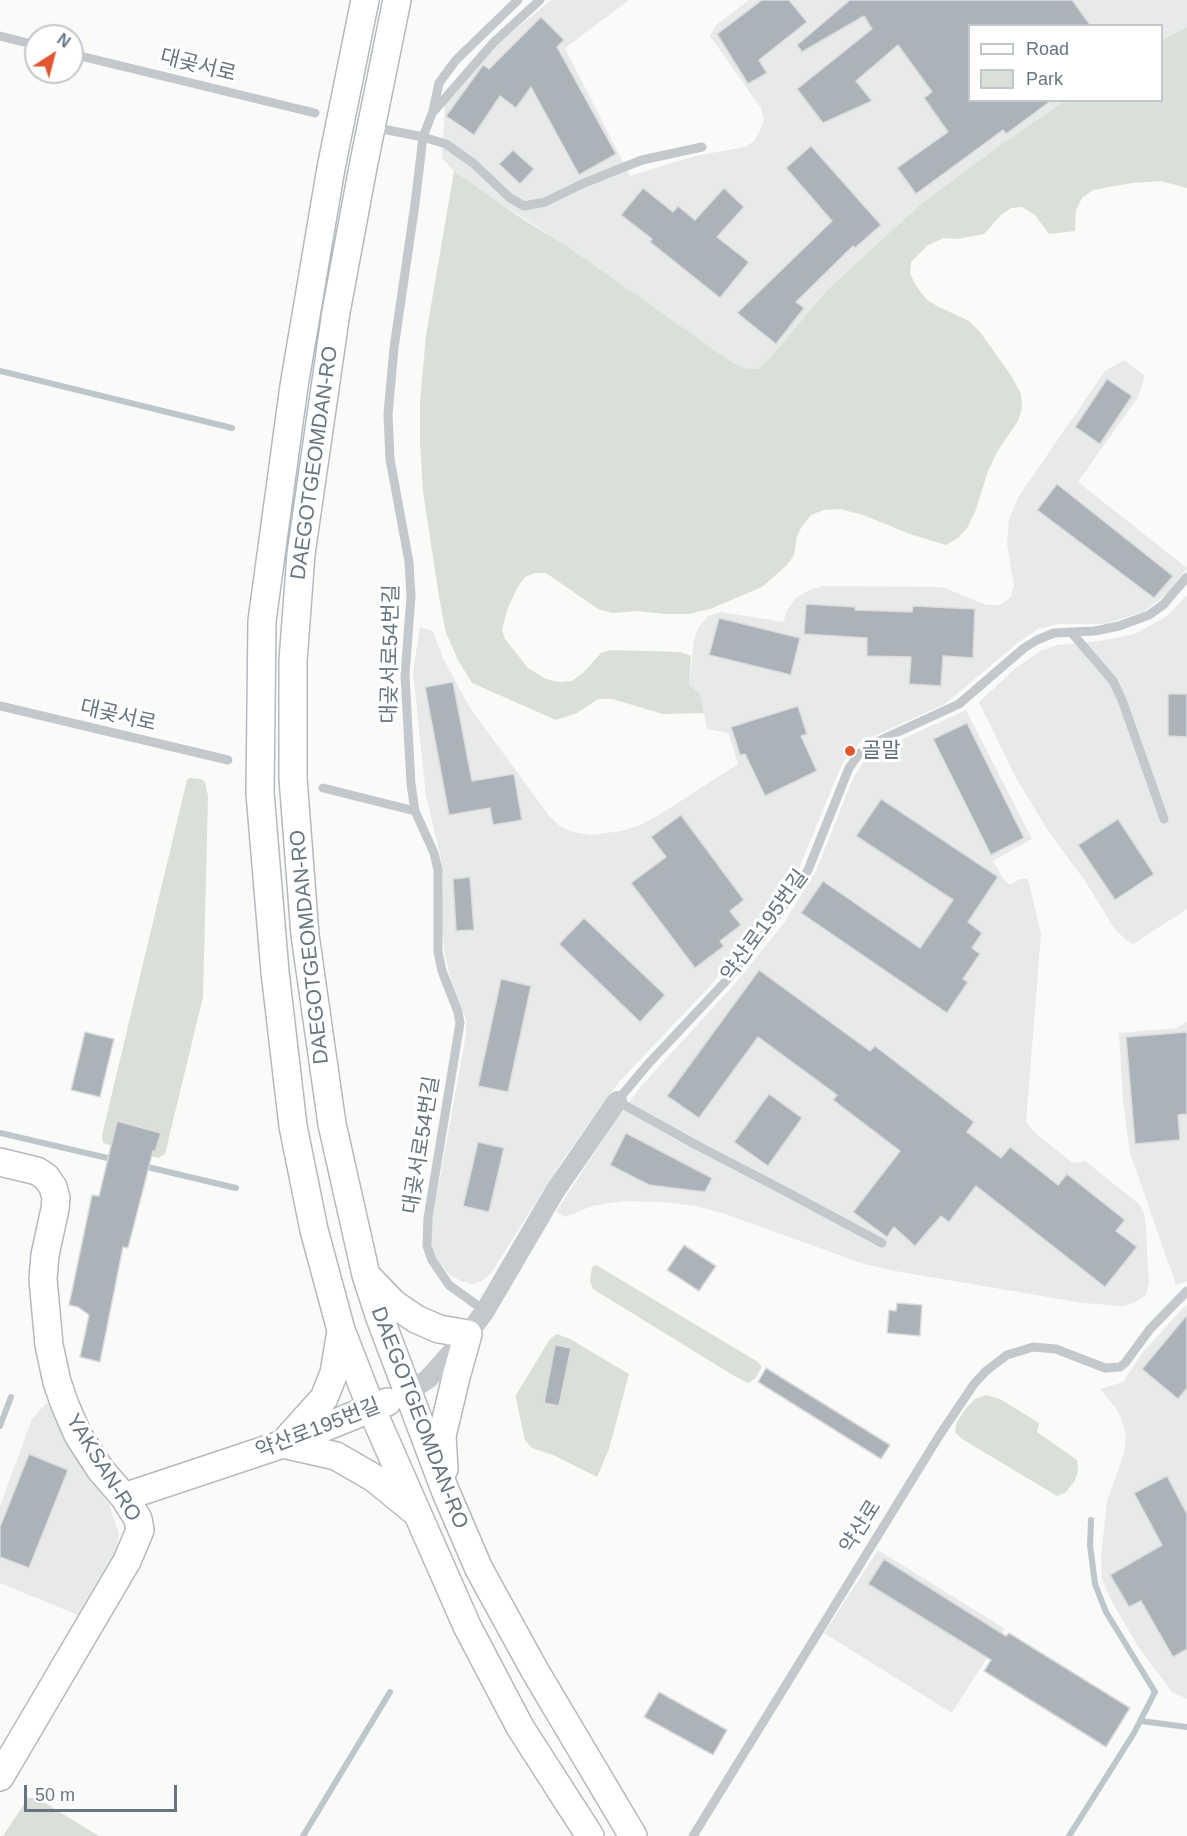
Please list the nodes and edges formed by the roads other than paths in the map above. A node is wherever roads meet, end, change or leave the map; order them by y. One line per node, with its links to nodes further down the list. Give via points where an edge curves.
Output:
1 (366, 0): 26 (main road, DAEGOTGEOMDAN-RO, via 331,168 294,386 262,621 260,682 260,793 292,1114 314,1230)
2 (397, 0): 23 (main road, DAEGOTGEOMDAN-RO, via 336,312 302,543 293,662 293,778 305,935 332,1124)
3 (518, 0): 8 (lane, 대곶서로54번길, via 445,73)
4 (540, 0): 8 (lane, via 494,42)
5 (0, 36): 6 (lane)
6 (24, 42)
7 (84, 57): 9 (lane, 대곶서로)
8 (433, 111): 11 (lane, 대곶서로54번길)
9 (315, 113)
10 (383, 129): 11 (lane)
11 (423, 137): 12 (lane, via 446,144 524,206 545,202 642,160); 18 (lane, 대곶서로54번길, via 388,414 390,459 410,585 405,700)
12 (702, 147)
13 (1187, 577): 14 (lane, 약산로195번길, via 1163,605 1141,619 1095,632)
14 (1071, 632): 19 (lane, via 1113,681); 20 (lane, 약산로195번길, via 1037,640 959,704 870,745 859,754 849,768 808,870 772,923 725,982)
15 (0, 706): 16 (lane, 대곶서로)
16 (228, 760)
17 (323, 788): 18 (lane)
18 (415, 811): 25 (lane, 대곶서로54번길, via 438,870 438,952 460,1023 428,1218 427,1246 449,1285)
19 (1164, 819)
20 (617, 1101): 22 (lane); 25 (street, 약산로195번길, via 555,1191)
21 (0, 1162): 32 (main road, YAKSAN-RO, via 37,1171 53,1187 55,1209 43,1279 57,1382 89,1454)
22 (882, 1243)
23 (366, 1275): 27 (main road, via 394,1304 416,1319); 28 (main road, DAEGOTGEOMDAN-RO)
24 (1187, 1291): 35 (lane, 약산로, via 1150,1329 1125,1363 1113,1369 1056,1349 1032,1347 1007,1355 974,1384 752,1737)
25 (485, 1311): 27 (street, 약산로195번길)
26 (341, 1330): 29 (main road, DAEGOTGEOMDAN-RO); 30 (main road, via 334,1373 324,1398)
27 (468, 1334): 28 (street, 약산로195번길, via 428,1379); 31 (main road, via 442,1436)
28 (407, 1393): 29 (main road, 약산로195번길); 31 (main road, DAEGOTGEOMDAN-RO)
29 (372, 1410): 30 (main road, 약산로195번길); 33 (main road, DAEGOTGEOMDAN-RO)
30 (283, 1444): 32 (main road, 약산로195번길); 33 (main road, via 336,1456 374,1478)
31 (445, 1490): 37 (main road, DAEGOTGEOMDAN-RO, via 479,1569)
32 (124, 1497): 34 (main road, YAKSAN-RO, via 138,1519 140,1530 135,1544)
33 (418, 1514): 36 (main road, DAEGOTGEOMDAN-RO, via 468,1626 520,1727)
34 (0, 1777)
35 (695, 1835)
36 (590, 1836)
37 (633, 1836)

